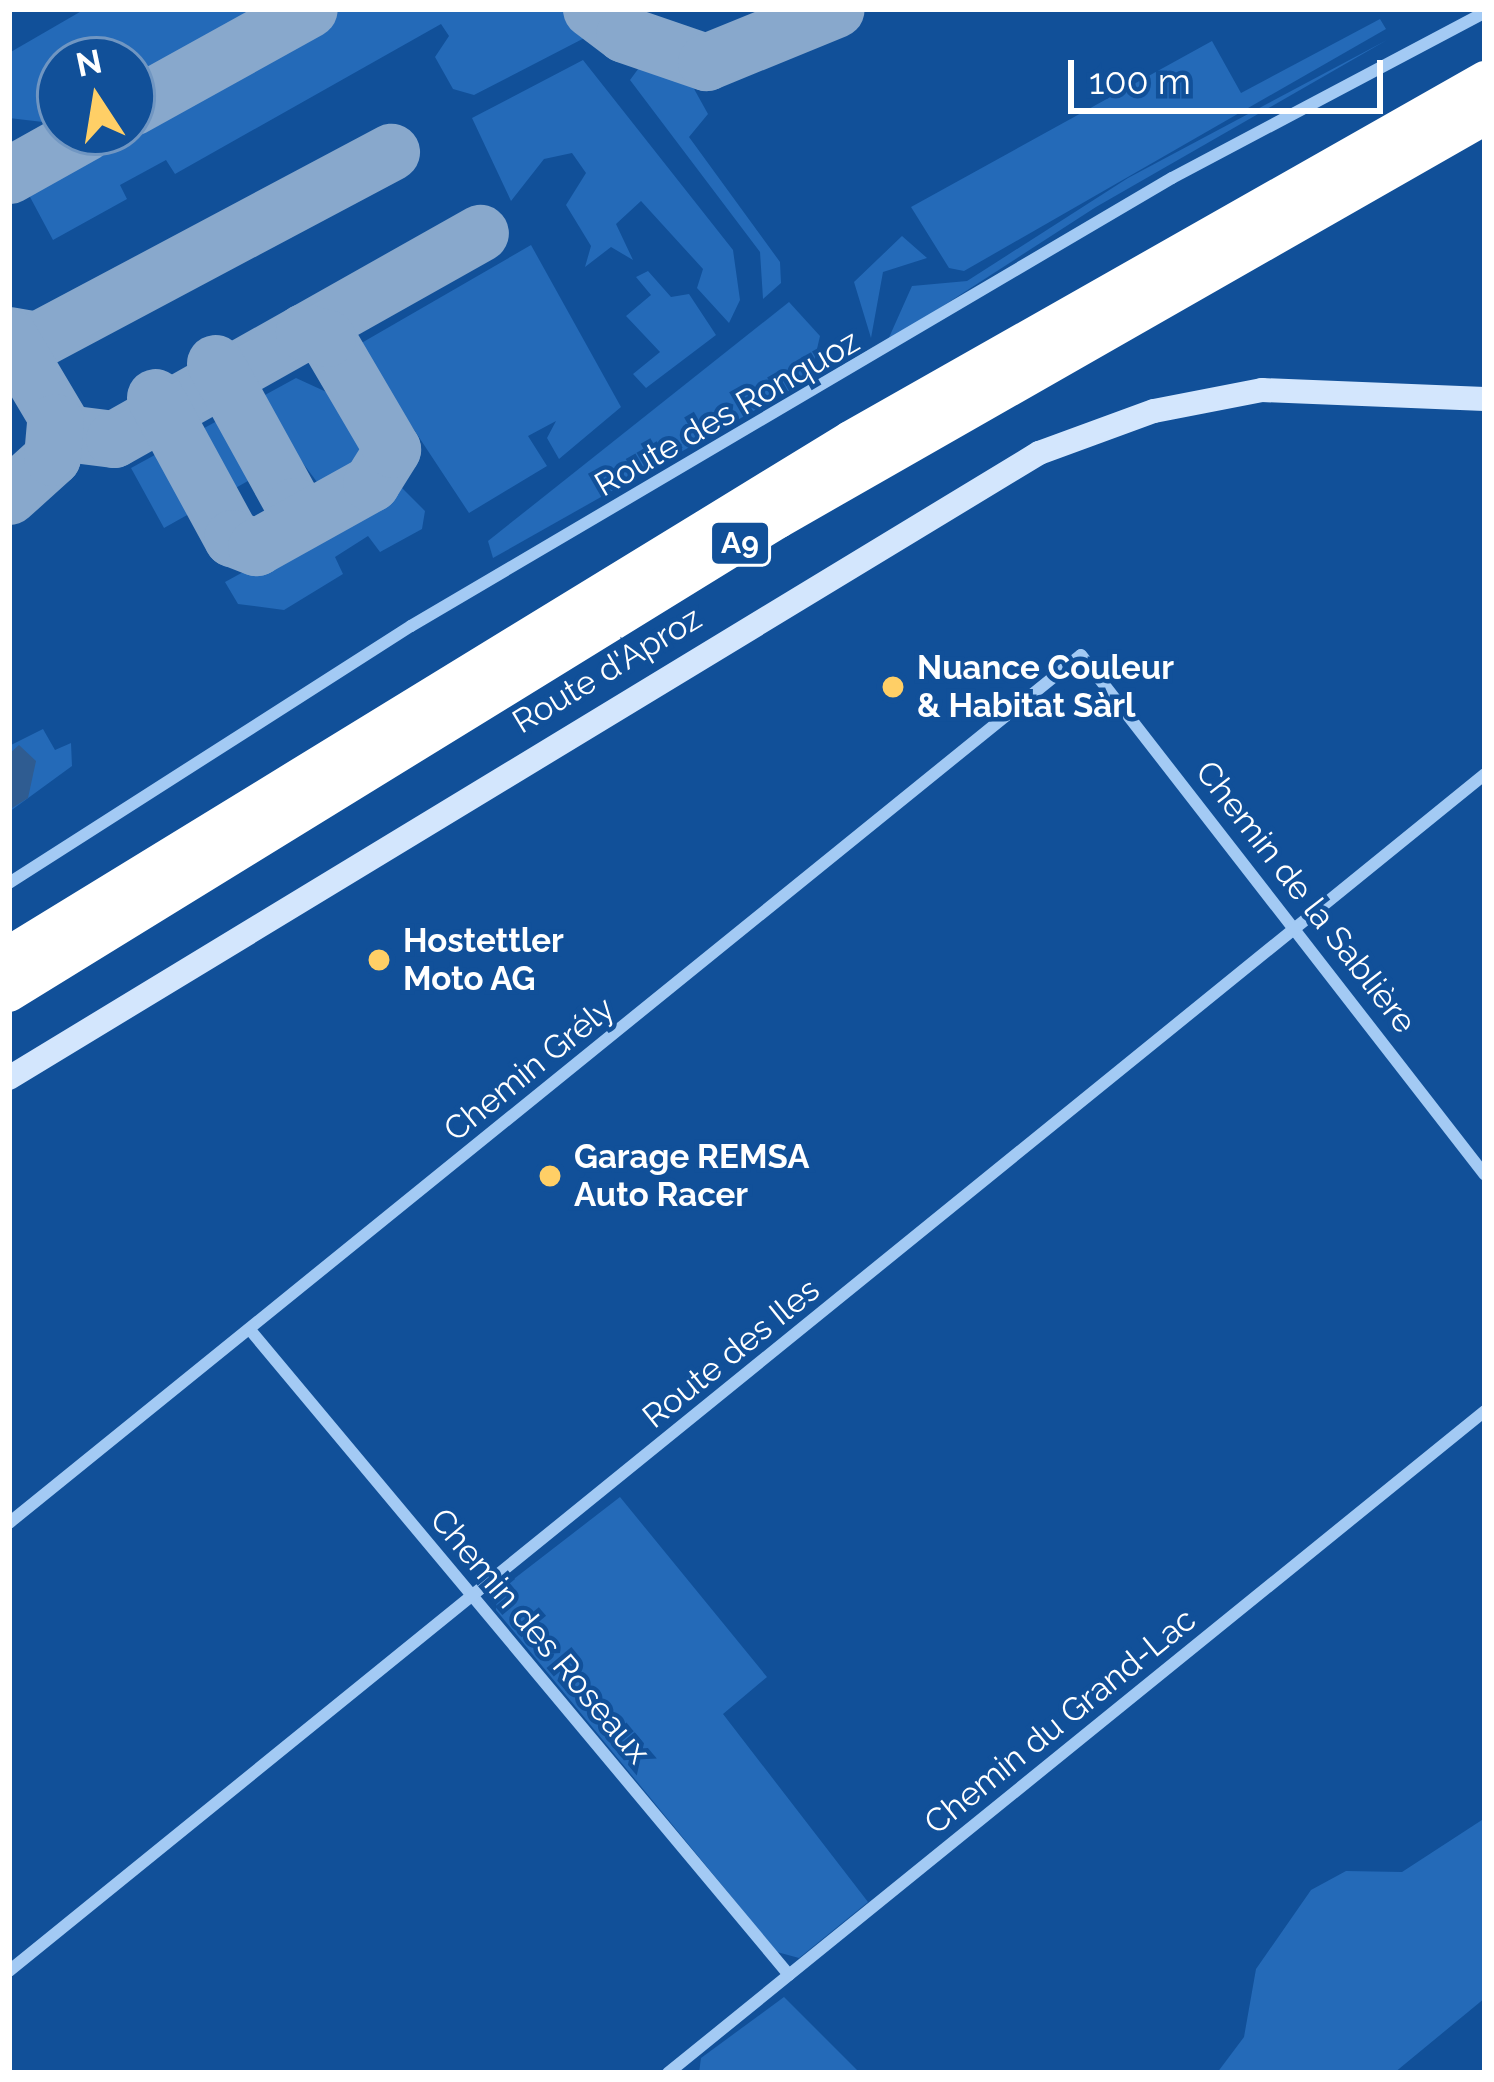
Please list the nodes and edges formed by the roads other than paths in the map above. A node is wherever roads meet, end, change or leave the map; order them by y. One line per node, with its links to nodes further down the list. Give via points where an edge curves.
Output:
1 (1485, 12): 7 (street, Route des Ronquoz, via 1172,178 411,626)
2 (1485, 80): 9 (highway, A9, via 850,439)
3 (1485, 117): 10 (highway, A9, via 761,530)
4 (1485, 399): 11 (street, Route d'Aproz, via 1262,390 1154,411 1039,453)
5 (1082, 655): 8 (street, Chemin de la Sablière); 13 (street, Chemin Grély)
6 (1485, 774): 8 (street, Route des Iles)
7 (9, 883)
8 (1296, 927): 12 (street, Chemin de la Sablière); 16 (street, Route des Iles)
9 (9, 954)
10 (9, 994)
11 (25, 1074)
12 (1485, 1174)
13 (251, 1331): 15 (street, Chemin Grély); 16 (street, Chemin des Roseaux)
14 (1485, 1411): 18 (street, Chemin du Grand-Lac)
15 (9, 1523)
16 (472, 1596): 17 (street, Route des Iles); 18 (street, Chemin des Roseaux)
17 (9, 1971)
18 (789, 1976): 19 (street, Chemin du Grand-Lac)
19 (668, 2073)

